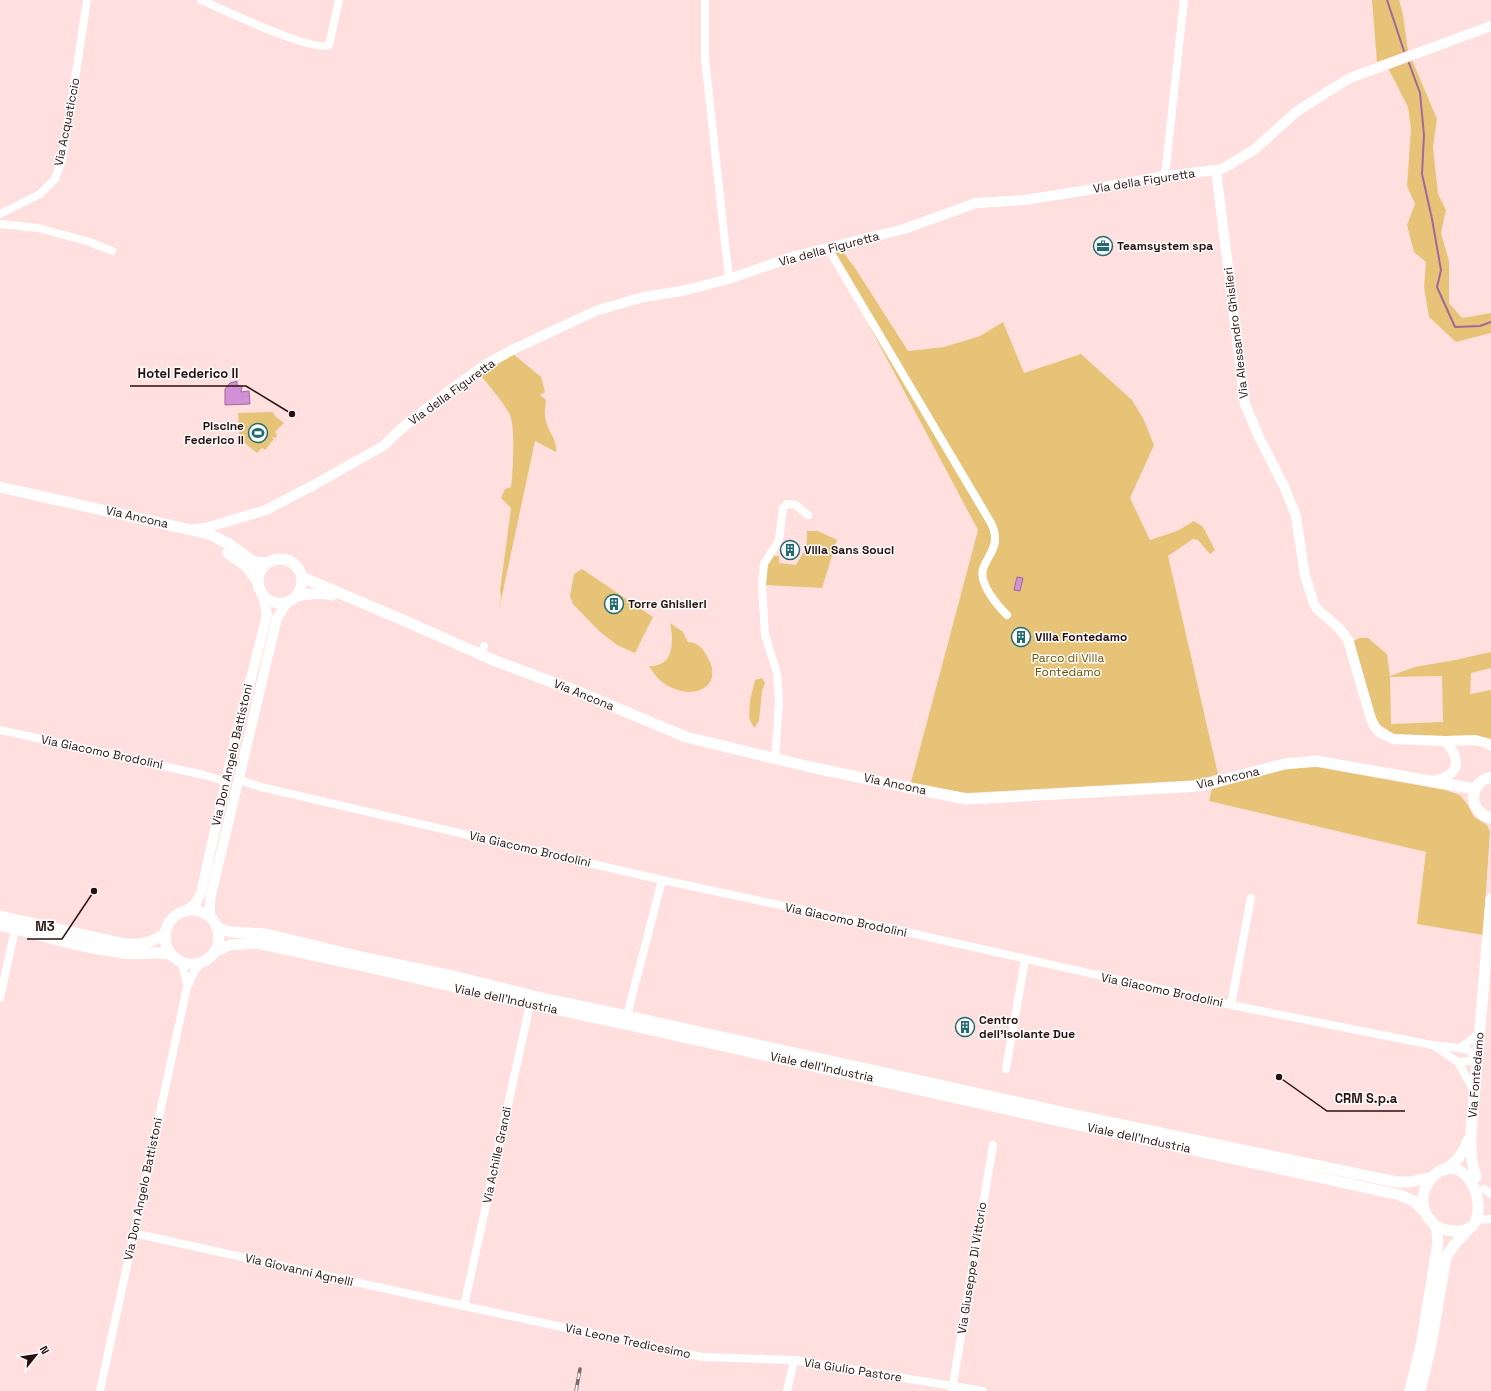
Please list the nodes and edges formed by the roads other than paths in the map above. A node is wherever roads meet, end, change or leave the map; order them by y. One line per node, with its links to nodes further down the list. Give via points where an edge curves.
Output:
1 (87, 0): 9 (street, Via Acquaticcio, via 62,160 55,179 40,194)
2 (201, 0): 3 (street, via 290,38 325,47 329,45)
3 (338, 0)
4 (705, 0): 13 (street, via 705,59)
5 (1184, 0): 8 (street)
6 (1491, 26): 7 (street, Via della Figuretta, via 1350,78 1296,112 1255,149 1224,168)
7 (1216, 170): 8 (street, Via della Figuretta); 27 (street, Via Alessandro Ghislieri, via 1244,404 1296,516 1305,576 1314,604 1348,640 1371,720 1379,732 1393,738)
8 (1165, 176): 11 (street, Via della Figuretta, via 1032,199 976,203 904,229)
9 (0, 214)
10 (0, 224): 12 (street, via 38,228 90,242)
11 (828, 248): 13 (street, Via della Figuretta, via 794,256); 25 (street, via 991,522 995,538 992,552 982,571 985,587)
12 (112, 251)
13 (729, 278): 17 (street, Via della Figuretta, via 682,291 644,297 598,310 568,323 485,365 383,446 312,486 266,510 205,528)
14 (0, 487): 17 (main road, Via Ancona)
15 (0, 494): 20 (main road, Via Ancona, via 205,540 225,550 247,567)
16 (808, 515): 29 (street, via 796,505 787,504 783,508 779,540 764,564 762,585 765,634 777,673 779,703)
17 (188, 529): 18 (main road, Via Ancona, via 209,534 229,544 254,562)
18 (266, 563): 19 (main road, Via Ancona, via 276,559 286,560 295,565); 20 (main road, via 260,572)
19 (302, 577): 22 (main road, via 302,587); 24 (main road, Via Ancona)
20 (258, 582): 21 (main road, Via Ancona)
21 (263, 596): 23 (main road, via 274,603); 31 (street, Via Don Angelo Battistoni, via 267,615)
22 (297, 596): 23 (main road, Via Ancona); 24 (main road, Via Ancona, via 324,593)
23 (287, 602): 33 (street, Via Don Angelo Battistoni, via 277,618)
24 (364, 604): 29 (main road, Via Ancona, via 686,737)
25 (1006, 615)
26 (0, 730): 31 (street, Via Giacomo Brodolini)
27 (1445, 741): 28 (street, Via Alessandro Ghislieri, via 1475,740); 32 (street, via 1456,757 1455,770)
28 (1491, 746)
29 (775, 759): 32 (main road, Via Ancona, via 967,799 1200,786 1284,764 1317,761)
30 (1490, 776): 34 (main road, via 1480,783)
31 (226, 779): 39 (street, Via Don Angelo Battistoni, via 201,893 196,903)
32 (1432, 781): 34 (main road, Via Ancona)
33 (238, 782): 36 (street, Via Giacomo Brodolini); 41 (street, Via Don Angelo Battistoni, via 211,895)
34 (1474, 794): 35 (main road, via 1476,809)
35 (1490, 820)
36 (662, 880): 48 (street, Via Giacomo Brodolini); 55 (street)
37 (1251, 898): 54 (street)
38 (1491, 899): 56 (main road, Via Fontedamo)
39 (187, 910): 41 (main road, via 203,912); 45 (main road, Via Don Angelo Battistoni, via 178,913 172,919)
40 (0, 916): 45 (main road, via 125,944 140,945)
41 (210, 917): 43 (main road)
42 (0, 925): 44 (main road)
43 (217, 928): 46 (main road, via 219,936); 55 (main road, Viale dell'Industria, via 231,932 266,934)
44 (15, 929): 47 (main road, via 106,951 126,954); 52 (street)
45 (165, 934): 47 (main road)
46 (215, 951): 50 (main road, Via Don Angelo Battistoni, via 206,961); 53 (main road, Viale dell'Industria, via 230,945 258,943)
47 (170, 954): 49 (main road)
48 (1025, 960): 54 (street, Via Giacomo Brodolini); 61 (street)
49 (182, 963): 50 (main road); 51 (street, Via Don Angelo Battistoni)
50 (200, 963): 51 (street, Via Don Angelo Battistoni)
51 (187, 987): 73 (street, Via Don Angelo Battistoni)
52 (0, 998)
53 (530, 1004): 69 (main road, Viale dell'Industria, via 1400,1195 1414,1202); 74 (street, Via Achille Grandi)
54 (1231, 1005): 57 (street, Via Giacomo Brodolini)
55 (627, 1016): 66 (main road, Viale dell'Industria, via 1066,1113 1396,1182)
56 (1480, 1032): 58 (street); 59 (main road, Via Fontedamo)
57 (1432, 1045): 58 (street, Via Giacomo Brodolini); 60 (street, Via Giacomo Brodolini)
58 (1459, 1048): 59 (street, Via Giacomo Brodolini, via 1468,1050)
59 (1478, 1058): 60 (street); 62 (main road, Via Fontedamo)
60 (1458, 1062): 62 (street, Via Giacomo Brodolini)
61 (1006, 1069)
62 (1475, 1092): 63 (main road, Via Fontedamo)
63 (1471, 1132): 65 (main road, Via Fontedamo, via 1458,1160); 67 (main road, Via Fontedamo, via 1471,1164)
64 (993, 1145): 76 (street, Via Giuseppe Di Vittorio)
65 (1445, 1170): 66 (main road, Via Fontedamo); 67 (main road, Via Fontedamo, via 1462,1169)
66 (1432, 1177): 69 (main road, via 1423,1193)
67 (1476, 1177): 68 (main road, Via Fontedamo)
68 (1487, 1192): 71 (main road, Via Fontedamo, via 1483,1213)
69 (1425, 1212): 72 (main road)
70 (1491, 1219): 71 (street)
71 (1474, 1224): 72 (main road, via 1462,1231 1452,1232); 81 (main road, Via Fontedamo, via 1454,1244 1446,1257 1432,1345)
72 (1435, 1226): 80 (main road, via 1438,1242 1422,1342)
73 (133, 1233): 74 (street, Via Giovanni Agnelli); 77 (street, Via Don Angelo Battistoni)
74 (464, 1306): 75 (street, Via Leone Tredicesimo, via 702,1357)
75 (794, 1360): 76 (street, Via Giulio Pastore); 78 (street)
76 (952, 1389): 79 (street, Via Giulio Pastore)
77 (100, 1391)
78 (787, 1391)
79 (983, 1391)
80 (1410, 1391)
81 (1420, 1391)

